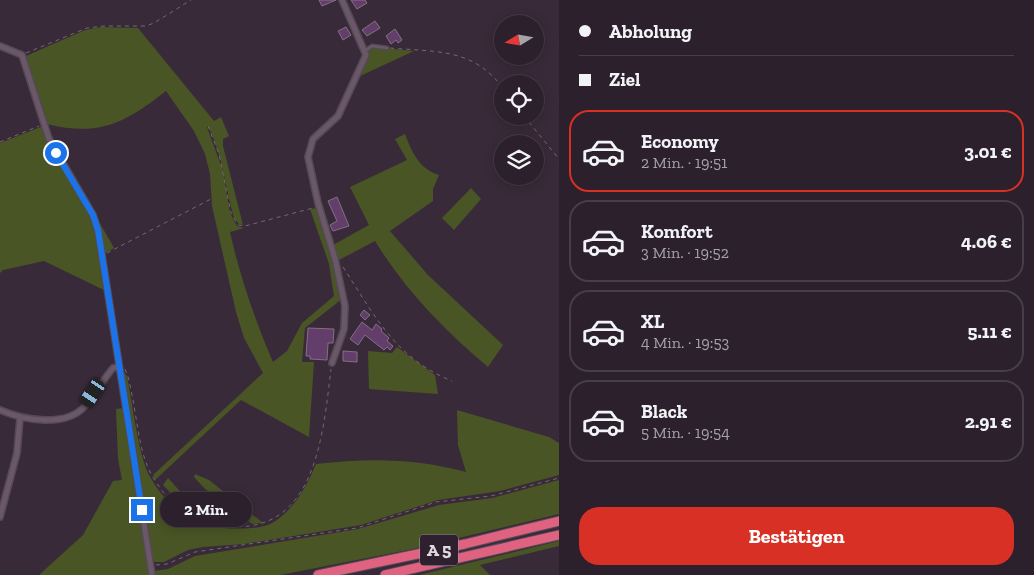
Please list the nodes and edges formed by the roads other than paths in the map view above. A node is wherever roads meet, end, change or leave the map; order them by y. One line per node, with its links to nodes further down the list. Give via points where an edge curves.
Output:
1 (342, 0): 4 (street)
2 (0, 46): 6 (street, via 22,54 56,153 93,215)
3 (387, 48): 4 (lane, via 372,46)
4 (366, 50): 5 (street, via 365,61 338,116 313,140 308,150 308,164 345,306 344,329)
5 (332, 363)
6 (119, 366): 8 (street, via 113,368 76,413 53,420); 12 (street)
7 (0, 410): 8 (street)
8 (20, 418): 9 (street, via 17,453)
9 (0, 517)
10 (559, 521): 13 (highway, A 5)
11 (559, 535): 14 (highway, A 5)
12 (152, 575)
13 (318, 575)
14 (385, 575)

